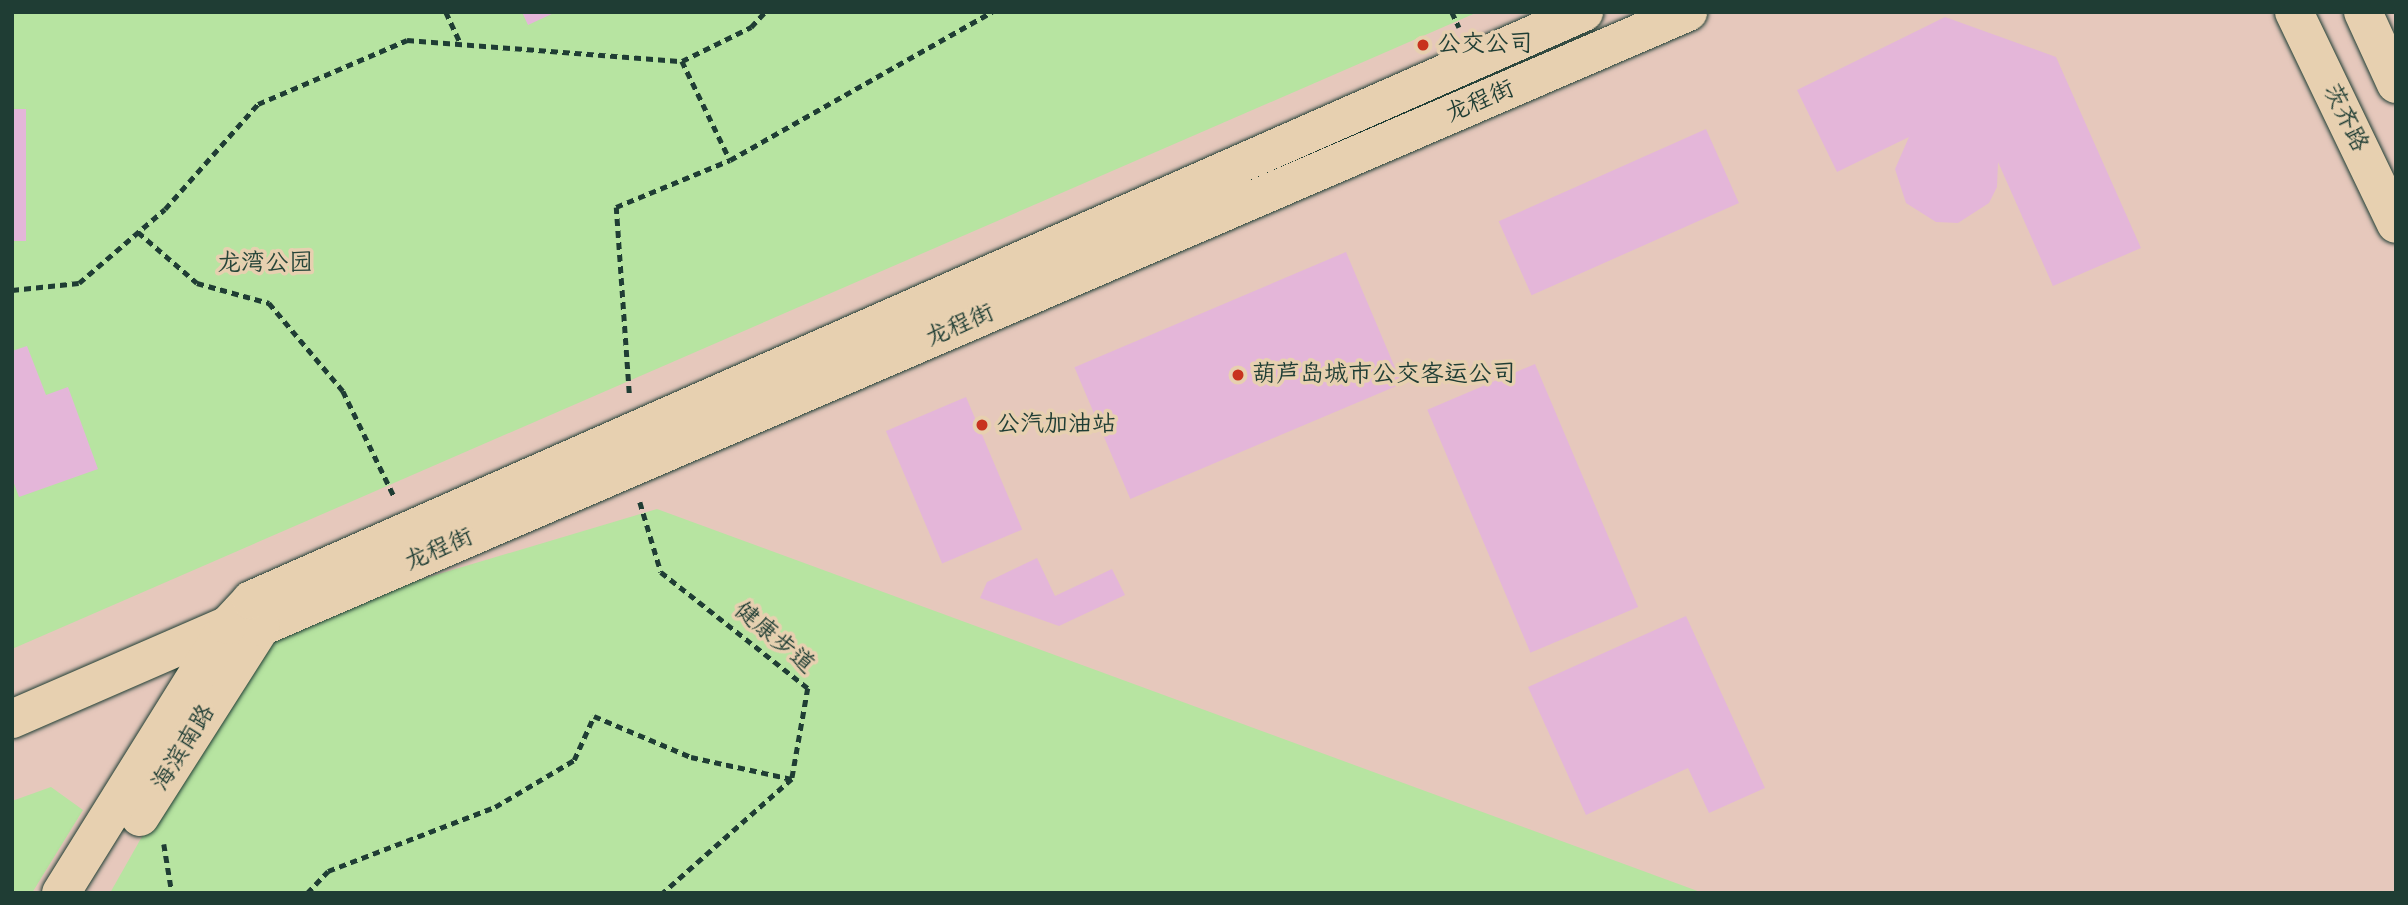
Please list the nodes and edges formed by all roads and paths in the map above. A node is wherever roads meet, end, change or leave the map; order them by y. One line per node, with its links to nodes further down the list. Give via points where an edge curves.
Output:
1 (446, 12): 8 (path)
2 (765, 12): 9 (path, via 751,27)
3 (992, 12): 11 (path)
4 (1584, 12): 15 (main road, 龙程街)
5 (1688, 12): 15 (main road, 龙程街)
6 (2294, 12): 12 (main road, 茨齐路)
7 (2363, 12): 10 (main road)
8 (461, 44): 9 (path); 13 (path, via 407,40 258,104)
9 (682, 61): 11 (path)
10 (2396, 84)
11 (730, 160): 15 (path, via 616,207)
12 (2396, 224)
13 (138, 232): 14 (path, via 79,283); 16 (path, via 197,283 269,303 343,391)
14 (12, 290)
15 (631, 450): 16 (main road, 龙程街); 17 (main road, 龙程街); 19 (path, 健康步道, via 661,572 808,688)
16 (410, 530): 17 (main road, 龙程街)
17 (247, 617): 18 (main road, 龙程街); 20 (main road, 海滨南路); 21 (main road, 海滨南路)
18 (12, 719)
19 (792, 779): 22 (path, via 691,757 594,716 574,760 495,807 328,871); 23 (path)
20 (61, 893)
21 (92, 893)
22 (307, 893)
23 (663, 893)

